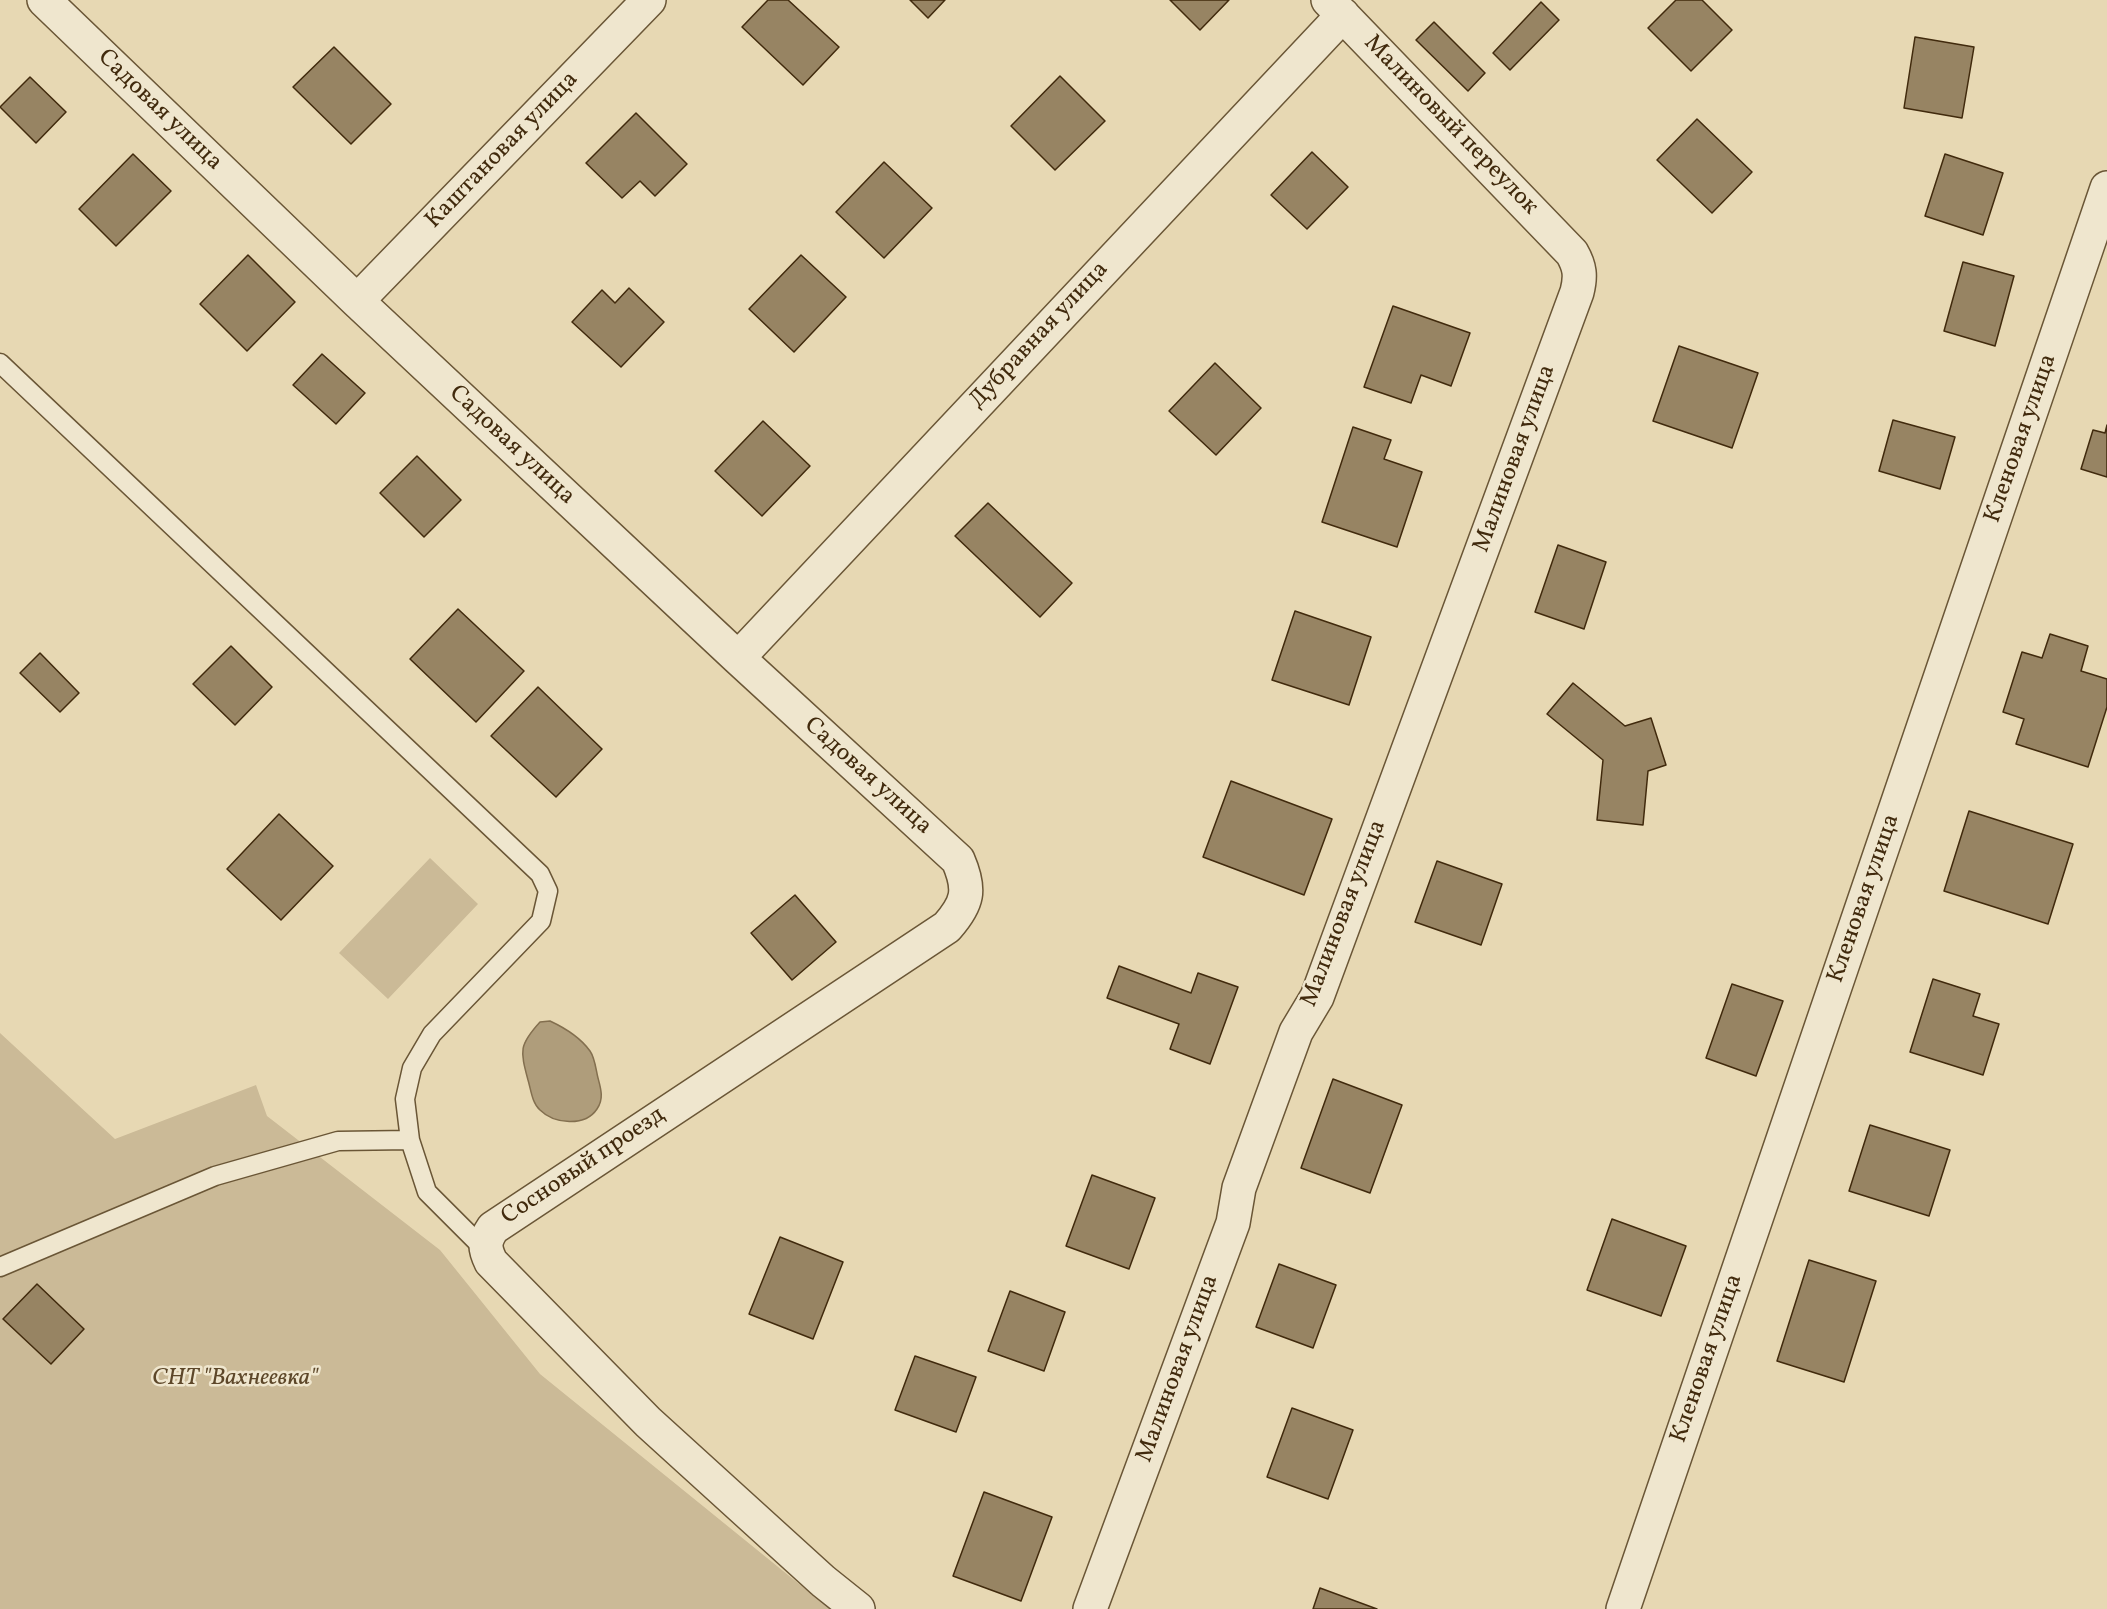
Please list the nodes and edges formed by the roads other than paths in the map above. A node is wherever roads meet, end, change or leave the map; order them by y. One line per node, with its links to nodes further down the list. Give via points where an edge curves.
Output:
1 (44, 0): 6 (street, Садовая улица)
2 (649, 0): 6 (street, Каштановая улица)
3 (1336, 7): 5 (street, Малиновый переулок); 8 (street, Дубравная улица)
4 (2107, 188): 15 (street, Кленовая улица)
5 (1572, 253): 14 (street, Малиновая улица, via 1580,272 1577,292 1317,997 1292,1043 1239,1188 1233,1223)
6 (357, 301): 8 (street, Садовая улица)
7 (2, 368): 10 (lane, via 540,874 548,891 541,921 432,1034 412,1068 405,1099)
8 (738, 658): 9 (street, Садовая улица, via 958,860 965,877)
9 (966, 895): 11 (street, Сосновый проезд, via 959,912 946,927 493,1228 486,1238)
10 (410, 1140): 11 (lane, via 428,1192); 12 (lane, via 338,1141 215,1176)
11 (485, 1250): 13 (street, Сосновый проезд, via 491,1262 648,1422)
12 (0, 1267)
13 (858, 1609)
14 (1090, 1609)
15 (1623, 1609)

